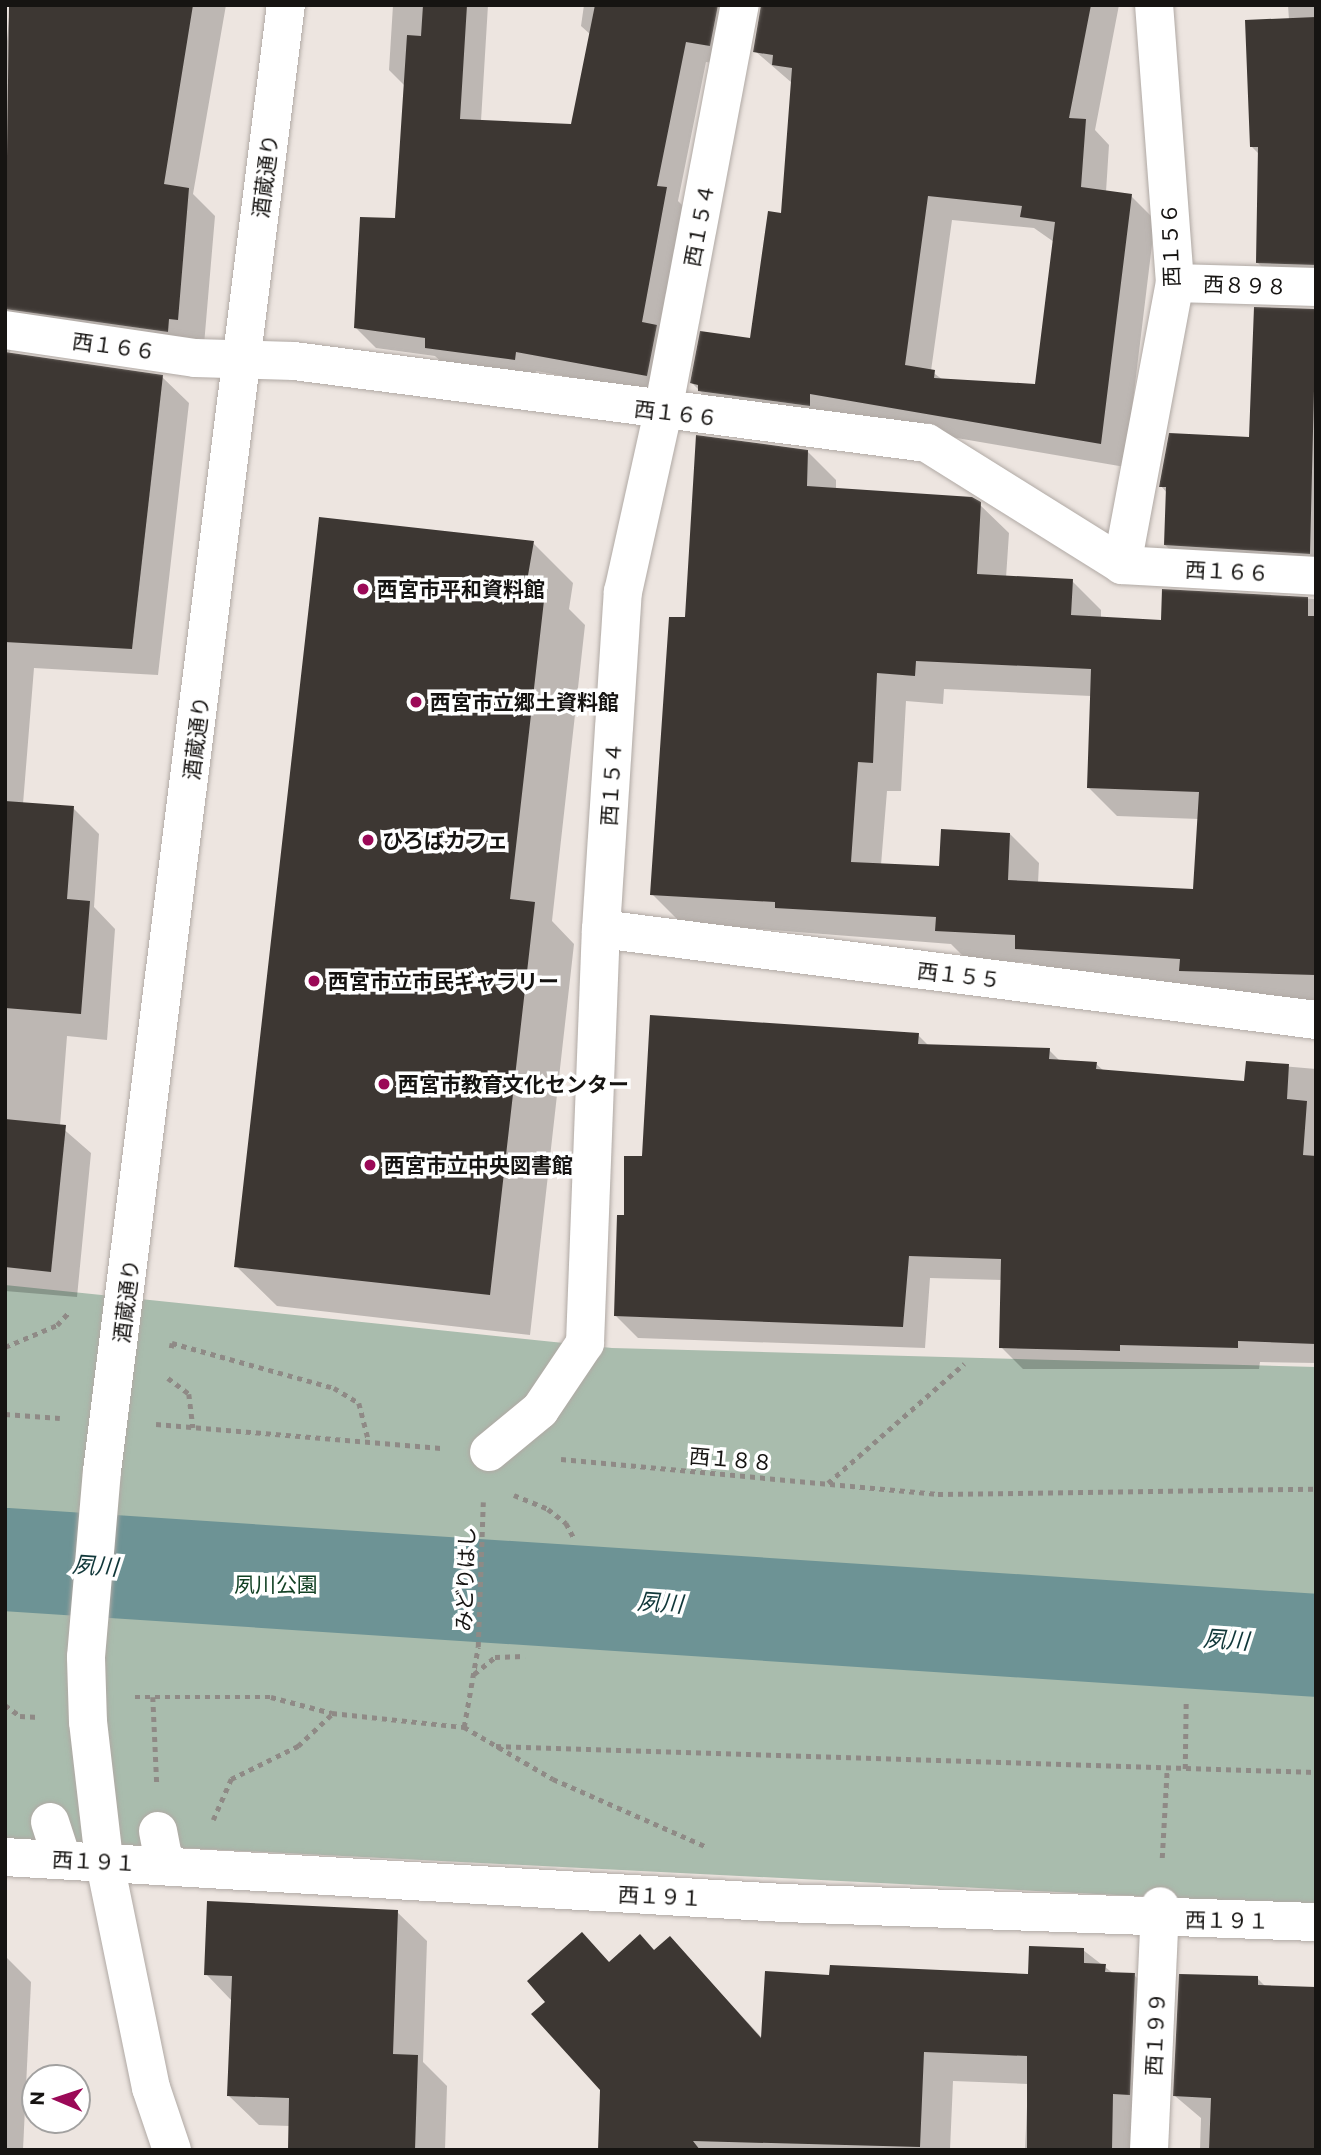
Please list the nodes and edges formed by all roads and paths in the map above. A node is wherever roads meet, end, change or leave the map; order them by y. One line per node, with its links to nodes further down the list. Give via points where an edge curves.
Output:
1 (286, 5): 7 (street, 酒蔵通り)
2 (740, 5): 8 (street, 西１５４)
3 (1154, 5): 4 (street, 西１５６)
4 (1175, 284): 5 (street, 西８９８); 9 (street, 西１５６)
5 (1316, 287)
6 (5, 330): 7 (street, 西１６６, via 195,358)
7 (243, 358): 8 (street, 西１６６); 46 (street, 酒蔵通り, via 102,1471 86,1657 88,1722)
8 (663, 411): 9 (street, 西１６６, via 927,443); 11 (street, 西１５４, via 623,592)
9 (1122, 565): 10 (street, 西１６６)
10 (1316, 576)
11 (601, 929): 12 (street, 西１５５); 23 (street, 西１５４, via 585,1343 540,1410)
12 (1316, 1020)
13 (76, 1305): 15 (path, via 57,1325)
14 (172, 1343): 22 (path, via 334,1388 359,1403)
15 (5, 1347)
16 (964, 1364): 24 (path)
17 (167, 1381): 21 (path, via 189,1394)
18 (5, 1414): 19 (path)
19 (74, 1419)
20 (145, 1423): 21 (path, 西１８８)
21 (192, 1427): 22 (path, 西１８８)
22 (369, 1441): 23 (path, 西１８８)
23 (489, 1452): 24 (path, 西１８８)
24 (827, 1484): 25 (path, 西１８８, via 938,1494)
25 (1316, 1489)
26 (515, 1496): 28 (path, via 548,1509 566,1523)
27 (483, 1512): 30 (path, みどりはし)
28 (574, 1538)
29 (525, 1656): 30 (path, via 495,1657)
30 (474, 1674): 36 (path, みどりはし)
31 (1186, 1700): 39 (path)
32 (7, 1706): 34 (path); 35 (path, via 20,1716)
33 (332, 1713): 36 (path); 43 (path, via 298,1746 231,1779 207,1832); 43 (path, via 271,1697 153,1697)
34 (5, 1715)
35 (46, 1717)
36 (464, 1727): 37 (path)
37 (496, 1746): 38 (path); 42 (path, via 553,1779)
38 (1167, 1768): 39 (path); 47 (path)
39 (1185, 1769): 40 (path)
40 (1316, 1772)
41 (50, 1822): 45 (street)
42 (713, 1850)
43 (170, 1852): 46 (street, 西１９１); 47 (street, 西１９１, via 330,1878)
44 (5, 1857): 45 (street, 西１９１)
45 (62, 1859): 46 (street, 西１９１)
46 (104, 1860): 49 (street, 酒蔵通り, via 151,2088)
47 (1161, 1912): 48 (street, 西１９１); 50 (street, 西１９９)
48 (1316, 1922)
49 (172, 2150)
50 (1149, 2150)

